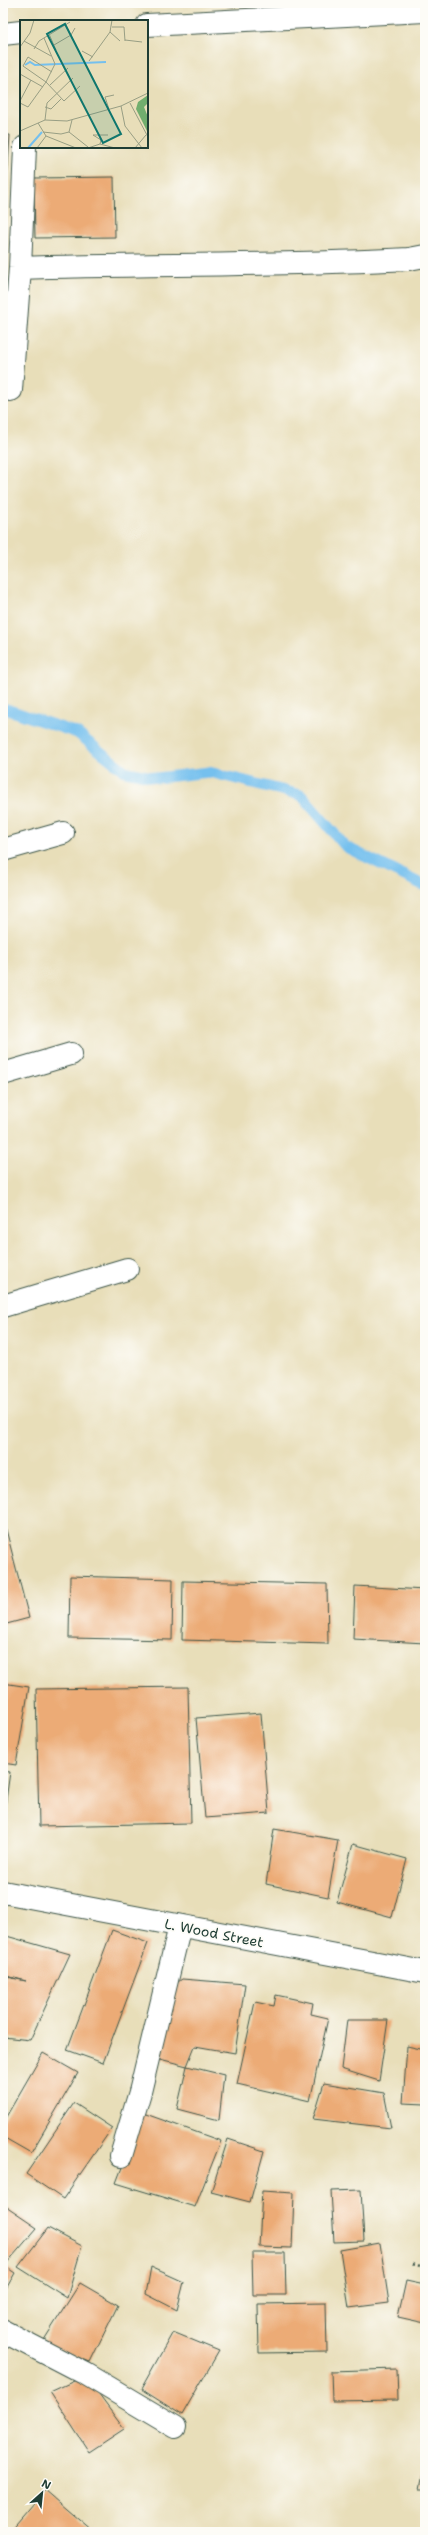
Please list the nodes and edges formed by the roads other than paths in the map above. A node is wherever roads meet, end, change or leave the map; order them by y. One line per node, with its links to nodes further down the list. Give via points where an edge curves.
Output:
1 (425, 11): 2 (street)
2 (148, 25)
3 (20, 32): 4 (street)
4 (3, 34)
5 (25, 148): 7 (street)
6 (425, 256): 7 (street, via 296,265 183,264)
7 (20, 268): 8 (street)
8 (11, 390)
9 (63, 833): 10 (street)
10 (3, 850)
11 (72, 1054): 12 (street)
12 (3, 1074)
13 (127, 1269): 14 (street)
14 (3, 1306)
15 (3, 1892): 16 (street, L. Wood Street)
16 (180, 1926): 17 (street, L. Wood Street); 18 (street, via 142,2085)
17 (425, 1972)
18 (121, 2156)
19 (3, 2331): 20 (street, via 86,2374)
20 (175, 2427)

